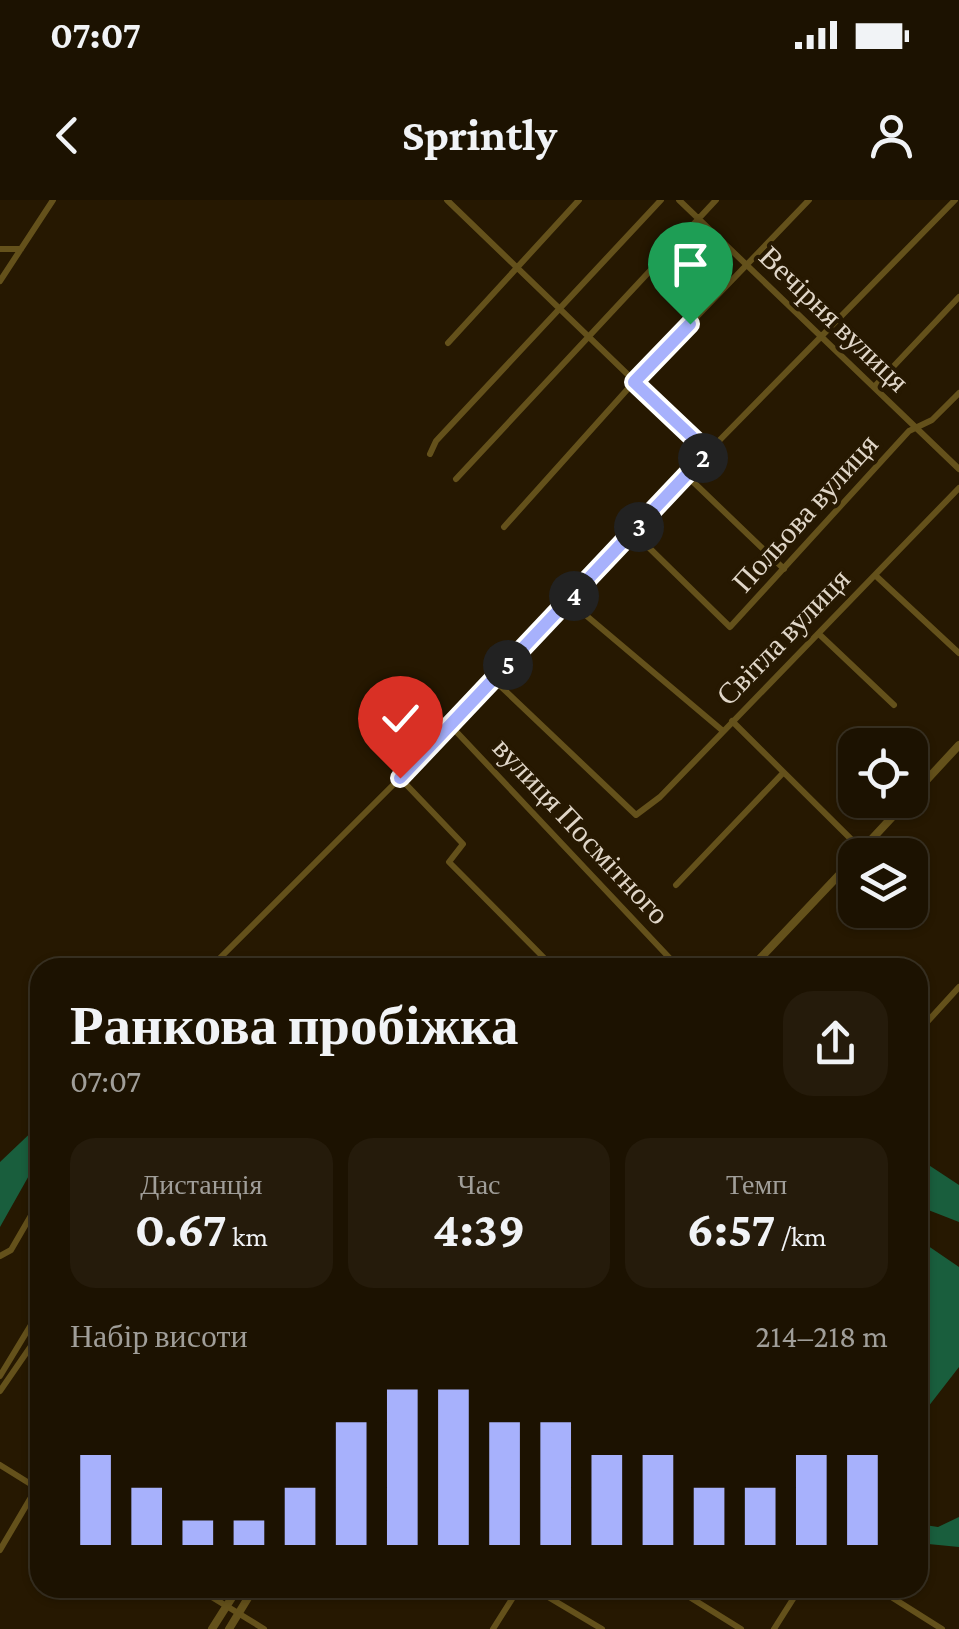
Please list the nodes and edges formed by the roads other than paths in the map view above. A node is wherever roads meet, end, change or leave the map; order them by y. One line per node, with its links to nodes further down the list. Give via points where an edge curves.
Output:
1 (52, 200): 10 (street)
2 (447, 200): 13 (street)
3 (579, 200): 13 (street)
4 (662, 200): 16 (street)
5 (679, 200): 9 (street, Вечірня вулиця)
6 (716, 200): 9 (street)
7 (809, 200): 12 (street)
8 (956, 200): 18 (street)
9 (698, 218): 12 (street, Вечірня вулиця); 17 (street)
10 (21, 249): 11 (street); 14 (street)
11 (0, 250)
12 (746, 266): 18 (street, Вечірня вулиця); 20 (street)
13 (517, 269): 16 (street); 19 (street)
14 (0, 281)
15 (959, 297): 21 (street)
16 (559, 309): 17 (street); 25 (street)
17 (588, 336): 20 (street); 28 (street)
18 (822, 336): 21 (street, Вечірня вулиця); 24 (street)
19 (448, 343)
20 (634, 382): 24 (street); 30 (street)
21 (874, 387): 23 (street, Вечірня вулиця)
22 (959, 393): 23 (street, Польова вулиця, via 932,420)
23 (913, 428): 26 (street, Вечірня вулиця); 32 (street, Польова вулиця)
24 (708, 452): 27 (street)
25 (430, 454)
26 (959, 469)
27 (687, 476): 31 (street); 32 (street)
28 (456, 479)
29 (959, 488): 33 (street, Світла вулиця)
30 (504, 527)
31 (634, 533): 32 (street, Польова вулиця, via 730,627); 34 (street)
32 (784, 569)
33 (875, 575): 35 (street, Світла вулиця); 36 (street)
34 (569, 601): 37 (street); 41 (street)
35 (819, 634): 38 (street); 39 (street, Світла вулиця)
36 (959, 654)
37 (494, 680): 40 (street); 41 (street, Світла вулиця, via 636,815)
38 (894, 705)
39 (732, 722): 41 (street, Світла вулиця); 43 (street)
40 (450, 725): 44 (street); 53 (street, вулиця Посмітного)
41 (722, 731)
42 (959, 745): 45 (street)
43 (783, 772): 47 (street); 50 (street)
44 (400, 778): 51 (street); 52 (street, via 463,844 449,862)
45 (928, 778)
46 (891, 818): 48 (street)
47 (843, 838)
48 (873, 838)
49 (838, 876): 54 (street)
50 (676, 885)
51 (220, 958)
52 (544, 958)
53 (670, 958)
54 (761, 958)
55 (959, 987): 56 (street)
56 (928, 1021)
57 (30, 1217): 58 (street, via 11,1250)
58 (0, 1256)
59 (30, 1326): 61 (street)
60 (30, 1348): 62 (street)
61 (0, 1376)
62 (0, 1391)
63 (0, 1464): 64 (street)
64 (30, 1482)
65 (30, 1502): 66 (street)
66 (0, 1550)
67 (214, 1598): 75 (street)
68 (232, 1598): 75 (street)
69 (248, 1598): 76 (street)
70 (513, 1598): 80 (street)
71 (550, 1598): 81 (street)
72 (690, 1598): 82 (street)
73 (794, 1598): 83 (street)
74 (893, 1598): 84 (street)
75 (227, 1606): 76 (street); 77 (street)
76 (239, 1613): 78 (street); 79 (street)
77 (212, 1629)
78 (229, 1629)
79 (264, 1629)
80 (493, 1629)
81 (602, 1629)
82 (741, 1629)
83 (774, 1629)
84 (942, 1629)

